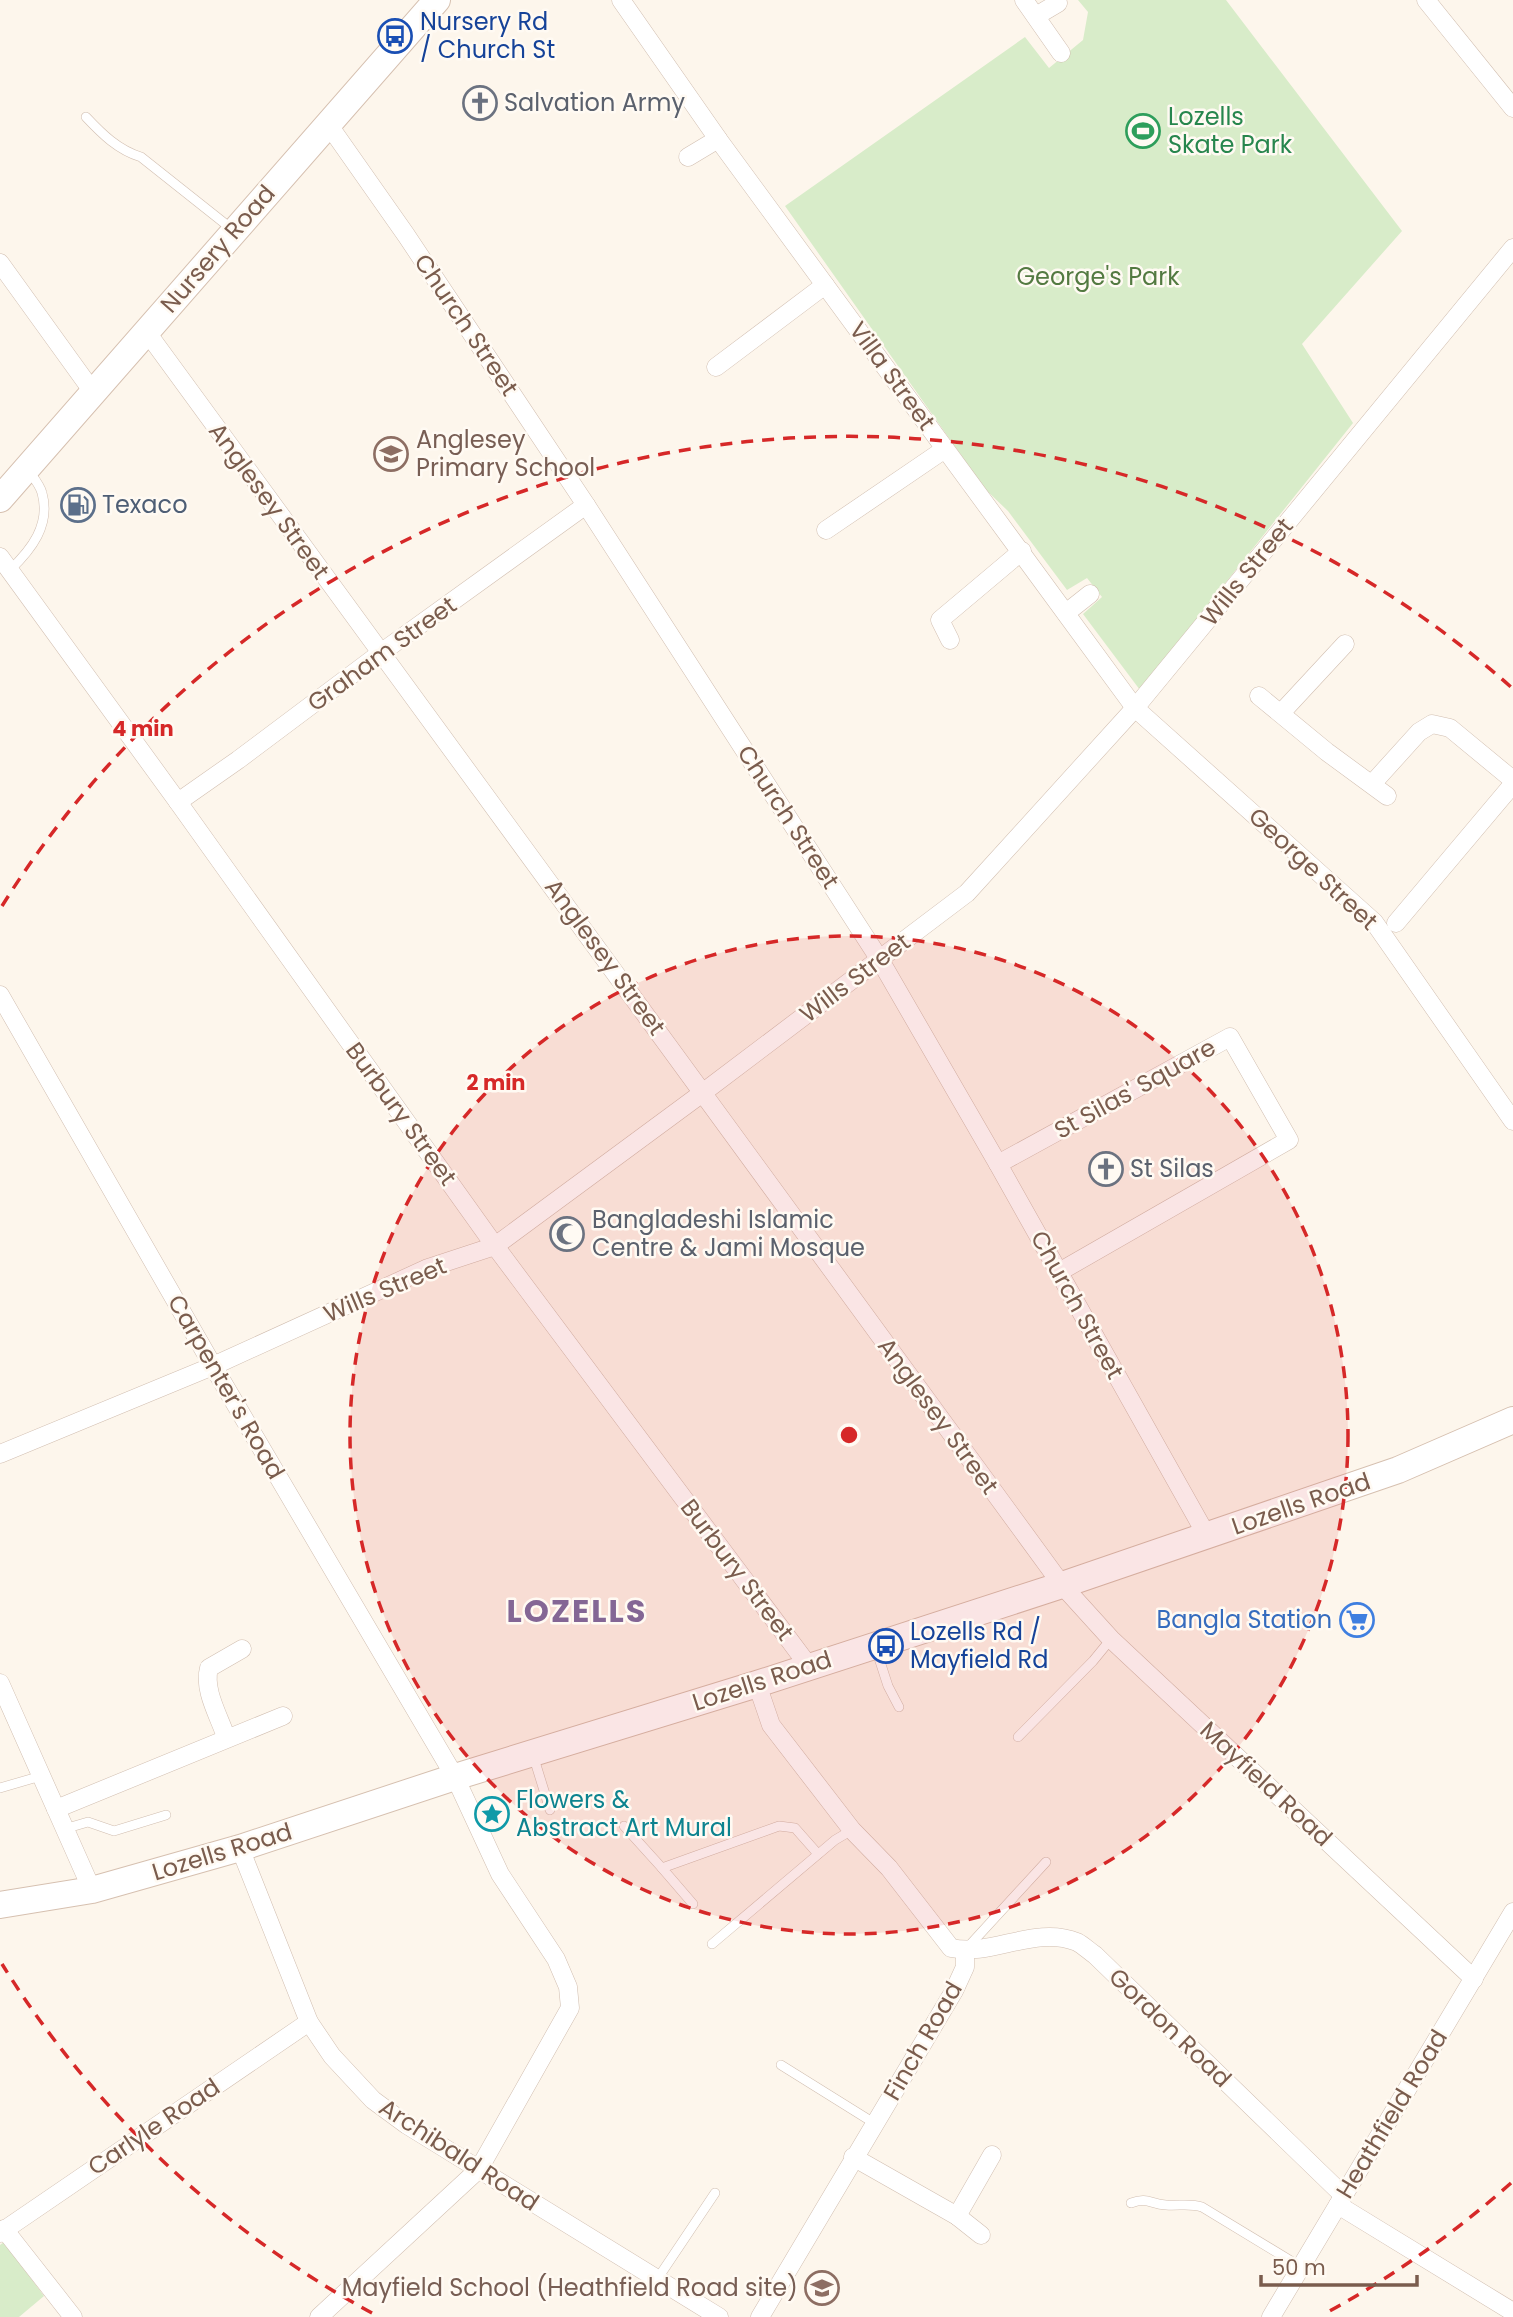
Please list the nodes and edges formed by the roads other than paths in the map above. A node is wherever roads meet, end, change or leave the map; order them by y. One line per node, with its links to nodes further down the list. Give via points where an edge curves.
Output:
1 (437, 0): 10 (main road, Nursery Road)
2 (621, 0): 11 (street, Villa Street)
3 (1024, 0): 6 (street)
4 (1426, 0): 8 (street)
5 (1058, 4): 6 (street)
6 (1036, 16): 7 (street)
7 (1061, 53)
8 (1513, 108)
9 (86, 117): 13 (lane, via 106,138 141,157)
10 (328, 124): 13 (main road, Nursery Road); 23 (street, Church Street)
11 (719, 139): 12 (street); 16 (street, Villa Street)
12 (688, 157)
13 (234, 231): 17 (main road, Nursery Road)
14 (1513, 248): 33 (street, Wills Street)
15 (0, 263): 19 (street)
16 (825, 285): 18 (street); 20 (street, Villa Street)
17 (146, 331): 19 (main road, Nursery Road); 31 (street, Anglesey Street)
18 (716, 367)
19 (93, 392): 21 (main road, Nursery Road)
20 (944, 449): 24 (street); 25 (street, Villa Street)
21 (27, 468): 22 (main road, Nursery Road); 26 (lane, via 42,491 41,531 29,552)
22 (0, 499)
23 (586, 505): 31 (street, Graham Street); 40 (street, Church Street)
24 (826, 530)
25 (1022, 551): 28 (street, Villa Street); 29 (street, via 940,620)
26 (5, 564): 38 (street, Burbury Street)
27 (1090, 594): 28 (street)
28 (1066, 613): 33 (street, Villa Street)
29 (950, 640)
30 (1345, 644): 34 (street)
31 (382, 652): 38 (street, Graham Street); 42 (street, Anglesey Street)
32 (1259, 696): 34 (street)
33 (1135, 708): 40 (street, Wills Street, via 967,893); 43 (street, George Street, via 1374,922)
34 (1281, 713): 36 (street)
35 (1513, 782): 36 (street, via 1450,728 1432,724 1419,732); 39 (street)
36 (1372, 784): 37 (street)
37 (1387, 796)
38 (178, 802): 45 (street, Burbury Street)
39 (1396, 923)
40 (880, 960): 42 (street, Wills Street); 44 (street, Church Street)
41 (0, 995): 47 (street, Carpenter's Road)
42 (701, 1094): 45 (street, Wills Street); 51 (street, Anglesey Street)
43 (1513, 1121)
44 (998, 1164): 46 (street, Church Street); 46 (street, St Silas' Square, via 1230,1037 1289,1140)
45 (495, 1245): 47 (street, Wills Street, via 428,1268); 55 (street, Burbury Street)
46 (1059, 1272): 50 (street, Church Street)
47 (213, 1366): 49 (street, Wills Street); 64 (street, Carpenter's Road)
48 (1513, 1420): 50 (main road, Lozells Road, via 1398,1470)
49 (0, 1454)
50 (1207, 1536): 51 (main road, Lozells Road)
51 (1062, 1585): 52 (street, Mayfield Road); 53 (main road, Lozells Road)
52 (1111, 1639): 61 (lane); 82 (street, Mayfield Road)
53 (875, 1644): 55 (main road, Lozells Road); 58 (lane)
54 (242, 1648): 60 (street, via 209,1668 206,1676)
55 (808, 1665): 57 (main road, Lozells Road)
56 (0, 1683): 63 (street)
57 (757, 1684): 62 (main road, Lozells Road); 71 (street, Finch Road, via 771,1725)
58 (899, 1707)
59 (283, 1716): 60 (street)
60 (226, 1737): 66 (street)
61 (1018, 1737)
62 (532, 1753): 64 (main road, Lozells Road); 67 (lane)
63 (41, 1776): 65 (lane); 66 (street)
64 (455, 1777): 72 (main road, Lozells Road); 88 (street, Carpenter's Road, via 500,1874 555,1959 568,1987 570,2008)
65 (0, 1788)
66 (56, 1809): 70 (street)
67 (550, 1810)
68 (166, 1815): 70 (lane, via 114,1831 88,1822)
69 (624, 1826): 75 (lane)
70 (64, 1829): 76 (street)
71 (852, 1830): 73 (lane); 81 (street, Finch Road, via 889,1868 951,1948)
72 (240, 1848): 76 (main road, Lozells Road); 83 (street, Archibald Road)
73 (818, 1854): 75 (lane, via 795,1829 779,1826); 80 (lane)
74 (1046, 1862): 81 (lane)
75 (662, 1868): 77 (lane)
76 (92, 1890): 78 (main road, Lozells Road)
77 (693, 1904)
78 (0, 1905)
79 (1513, 1912): 82 (street, Heathfield Road)
80 (712, 1944)
81 (965, 1951): 85 (street, Finch Road, via 965,1968 954,1990); 90 (street, Gordon Road, via 1022,1939 1077,1942)
82 (1474, 1979): 90 (street, Heathfield Road)
83 (309, 2022): 88 (street, Archibald Road, via 332,2056 373,2100); 93 (street, Carlyle Road)
84 (781, 2065): 85 (lane)
85 (874, 2123): 87 (street, Finch Road)
86 (992, 2155): 92 (street)
87 (853, 2157): 92 (street); 101 (street, Finch Road)
88 (479, 2169): 96 (street, Archibald Road); 99 (street, Carpenter's Road)
89 (715, 2193): 96 (lane)
90 (1341, 2200): 95 (street, Heathfield Road); 97 (street, Gordon Road)
91 (1131, 2203): 95 (lane, via 1148,2200 1202,2207)
92 (957, 2216): 94 (street)
93 (2, 2231): 98 (street)
94 (981, 2235)
95 (1301, 2267): 102 (street, Heathfield Road)
96 (658, 2278): 100 (street, Archibald Road)
97 (1513, 2312)
98 (73, 2317)
99 (319, 2317)
100 (719, 2317)
101 (760, 2317)
102 (1271, 2317)

